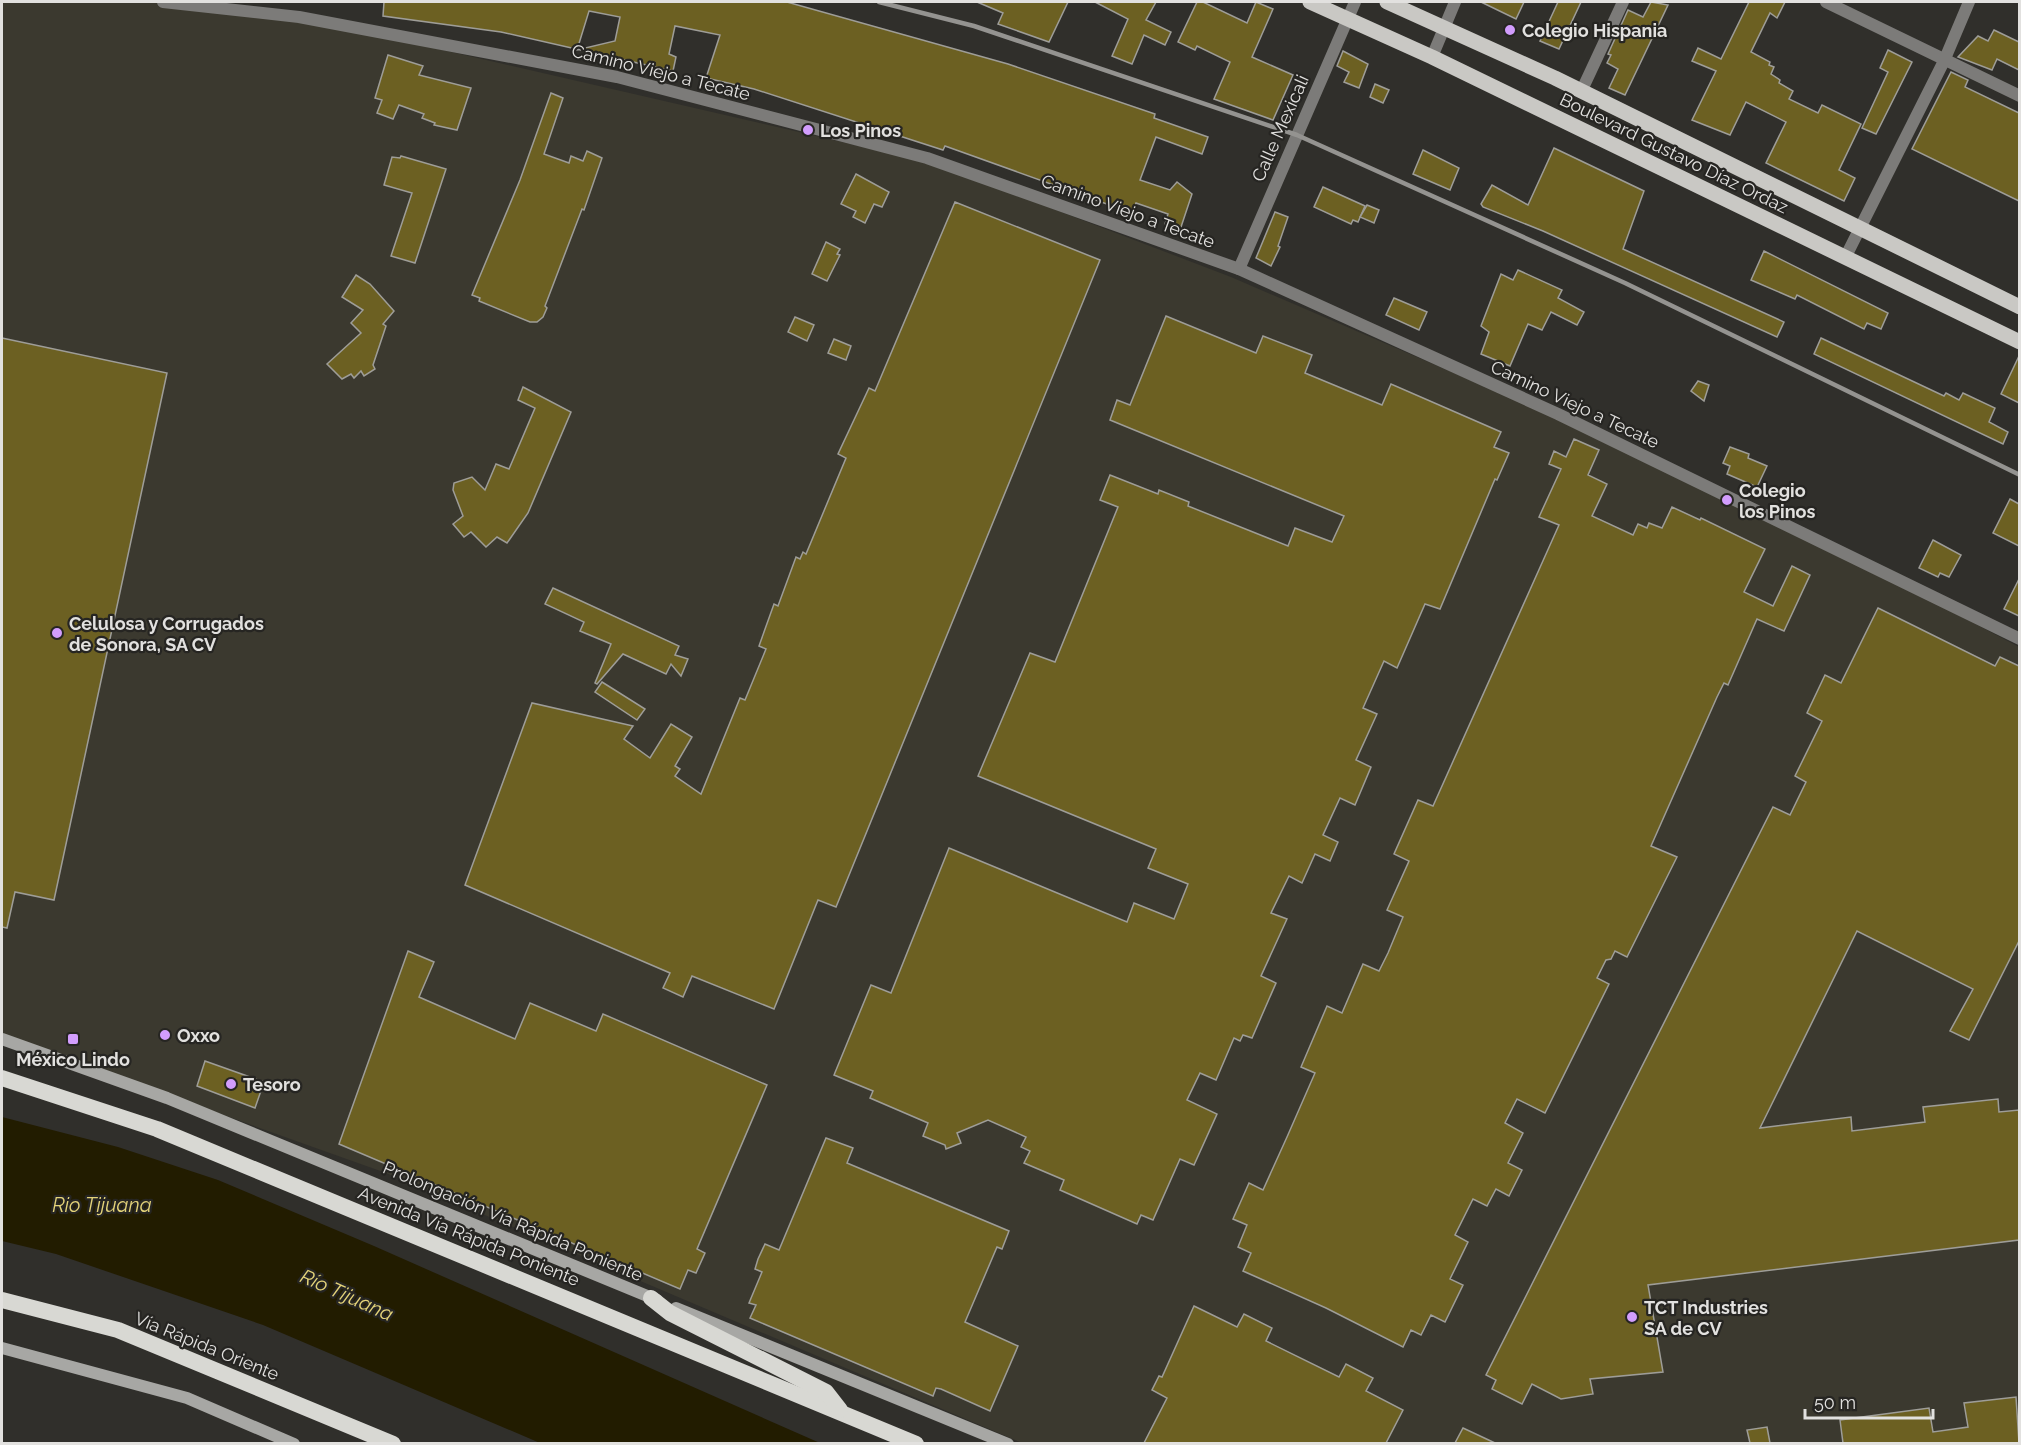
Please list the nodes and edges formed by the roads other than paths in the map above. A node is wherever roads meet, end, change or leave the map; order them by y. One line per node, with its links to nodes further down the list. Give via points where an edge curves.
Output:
1 (163, 2): 17 (street, Camino Viejo a Tecate, via 299,17 616,77 927,158)
2 (1310, 2): 9 (main road, Boulevard Gustavo Díaz Ordaz)
3 (1355, 2): 9 (street, Calle Mexicali)
4 (1387, 2): 10 (main road, Boulevard Gustavo Díaz Ordaz)
5 (1455, 2): 10 (street)
6 (1623, 2): 13 (street)
7 (1826, 2): 12 (street)
8 (1969, 2): 12 (street)
9 (1348, 19): 11 (main road, Boulevard Gustavo Díaz Ordaz); 17 (street, Calle Mexicali)
10 (1445, 28): 11 (street); 13 (main road, Boulevard Gustavo Díaz Ordaz)
11 (1432, 57): 16 (main road, Boulevard Gustavo Díaz Ordaz)
12 (1944, 61): 14 (street); 15 (street)
13 (1581, 92): 15 (main road, Boulevard Gustavo Díaz Ordaz)
14 (2019, 96)
15 (1859, 228): 16 (street); 18 (main road, Boulevard Gustavo Díaz Ordaz)
16 (1845, 258): 19 (main road, Boulevard Gustavo Díaz Ordaz)
17 (1239, 269): 20 (street, Camino Viejo a Tecate, via 1558,414)
18 (2019, 307)
19 (2019, 342)
20 (2019, 639)
21 (2, 1039): 23 (main road, Prolongación Vía Rápida Poniente, via 167,1098)
22 (2, 1078): 26 (highway, Avenida Vía Rápida Poniente, via 157,1129)
23 (651, 1298): 26 (highway, via 670,1313 826,1392); 30 (main road, Prolongación Vía Rápida Poniente)
24 (2, 1300): 28 (highway, Vía Rápida Oriente, via 118,1330)
25 (2, 1348): 27 (main road, via 187,1398)
26 (841, 1411): 29 (highway, Avenida Vía Rápida Poniente)
27 (294, 1443)
28 (393, 1443)
29 (916, 1443)
30 (1008, 1443)

